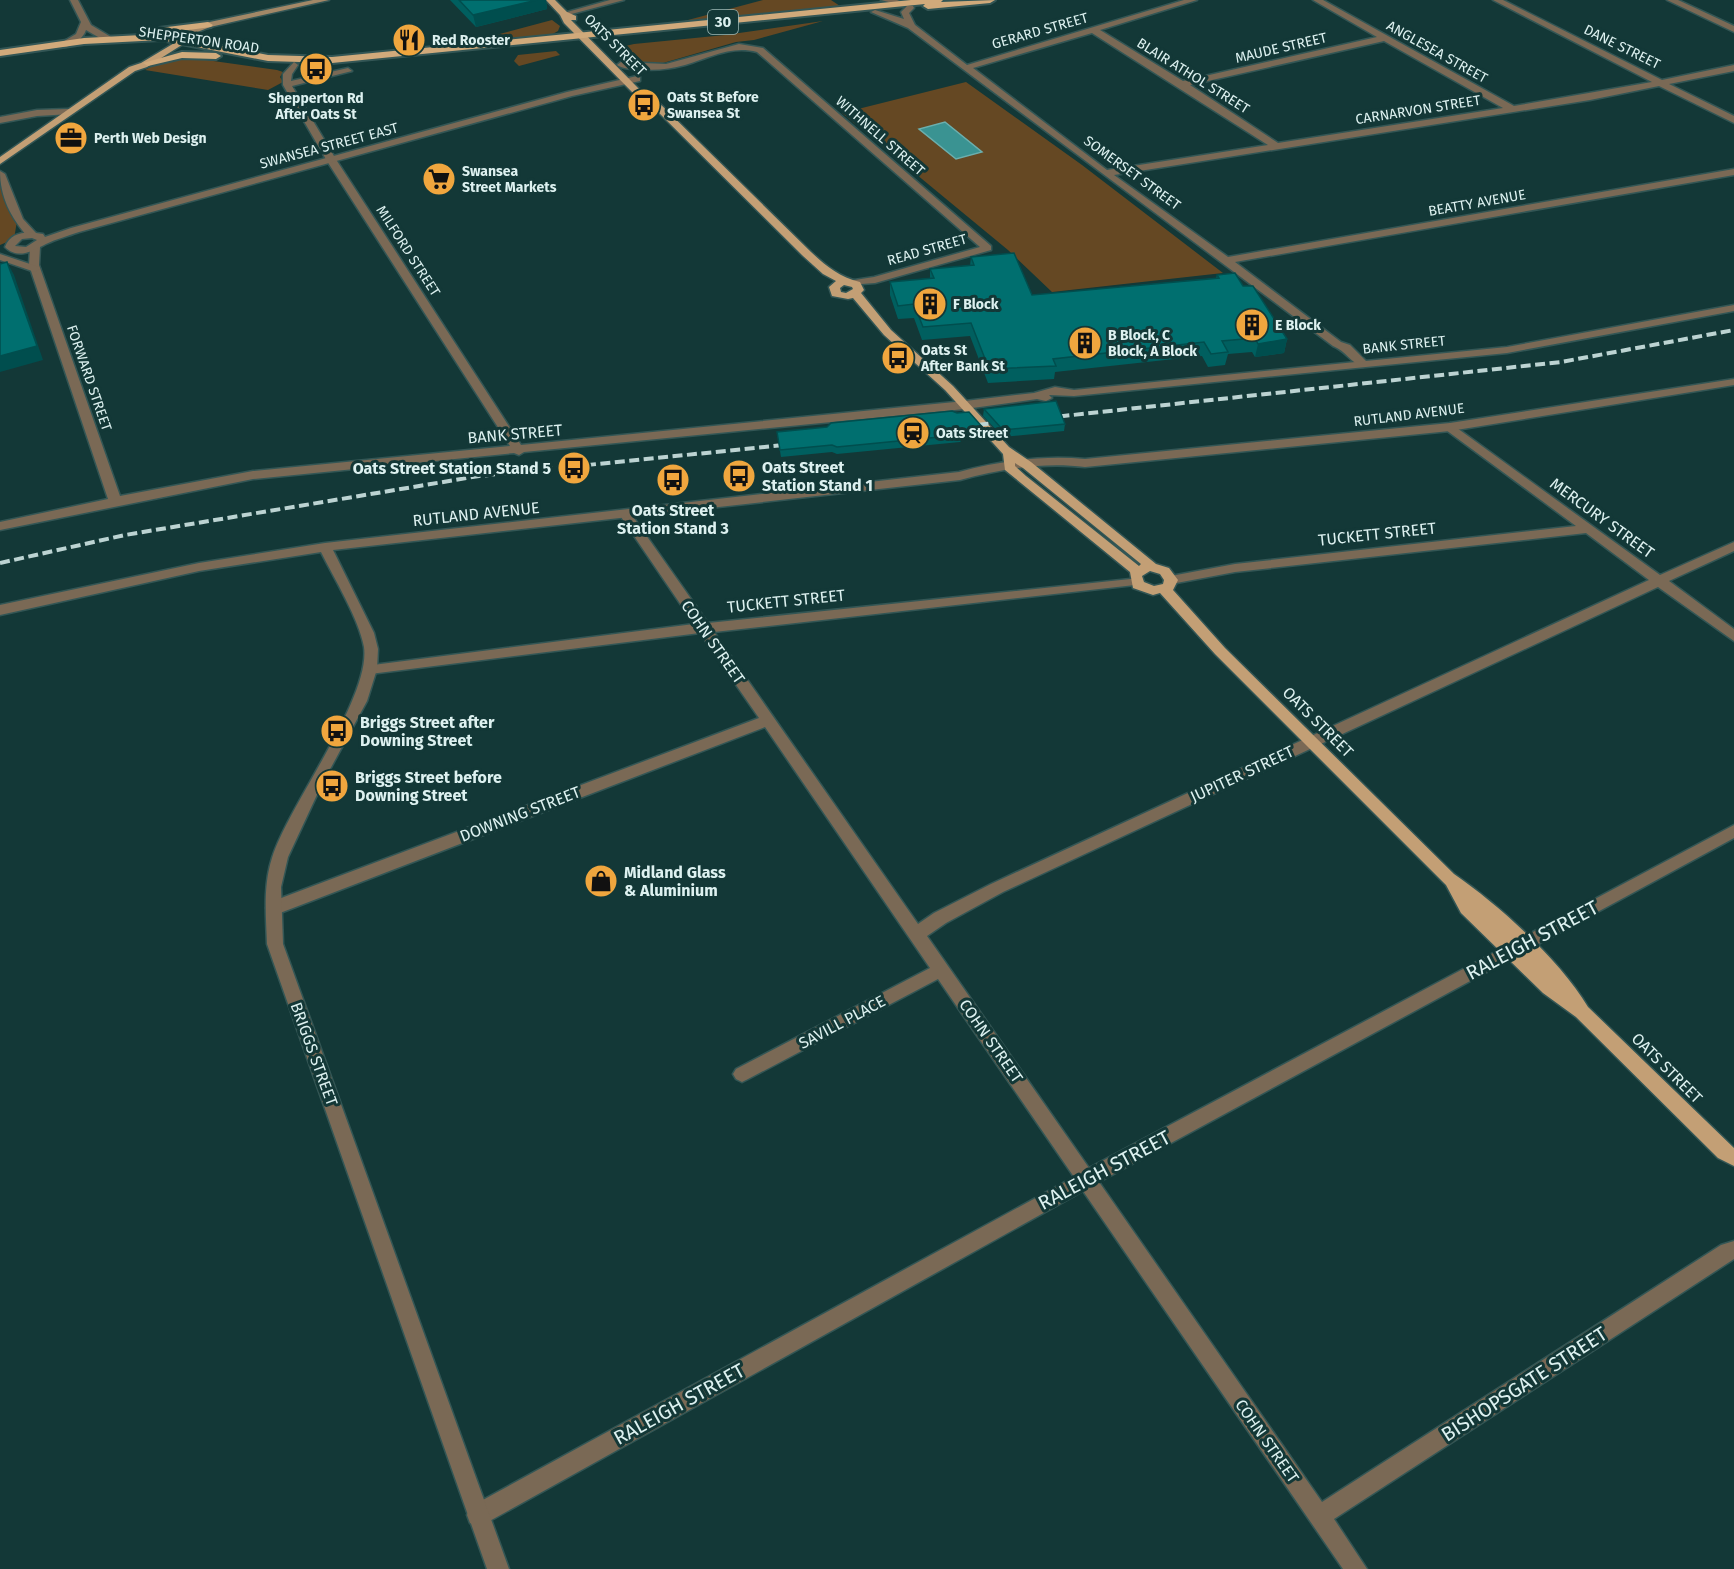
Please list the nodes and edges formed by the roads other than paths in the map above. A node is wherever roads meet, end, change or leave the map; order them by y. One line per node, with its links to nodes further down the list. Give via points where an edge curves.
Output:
1 (74, 0): 18 (street)
2 (322, 0): 19 (main road); 26 (main road, via 231,23)
3 (550, 0): 17 (main road, OATS STREET)
4 (621, 0): 17 (street)
5 (870, 0): 14 (street)
6 (885, 0): 13 (street)
7 (938, 0): 13 (highway, SHEPPERTON ROAD / 30)
8 (990, 0): 15 (highway, SHEPPERTON ROAD / 30)
9 (1193, 0): 22 (street, GERARD STREET)
10 (1317, 0): 24 (street, ANGLESEA STREET)
11 (1497, 0): 40 (street, DANE STREET)
12 (1671, 0): 21 (street)
13 (900, 3): 14 (highway, SHEPPERTON ROAD / 30)
14 (862, 7): 25 (highway, SHEPPERTON ROAD / 30)
15 (910, 8): 16 (highway, SHEPPERTON ROAD / 30); 20 (street, via 906,15)
16 (874, 12): 20 (street, SOMERSET STREET); 25 (highway, SHEPPERTON ROAD / 30)
17 (564, 14): 25 (main road, OATS STREET)
18 (85, 23): 23 (street, via 95,33); 28 (street, via 80,35)
19 (208, 25): 23 (highway); 27 (main road)
20 (911, 26): 34 (street, SOMERSET STREET)
21 (1734, 29)
22 (1094, 30): 34 (street, GERARD STREET); 41 (street, BLAIR ATHOL STREET)
23 (112, 38): 27 (highway, SHEPPERTON ROAD / 30); 28 (highway, SHEPPERTON ROAD / 30)
24 (1385, 38): 41 (street, MAUDE STREET); 44 (street, ANGLESEA STREET)
25 (590, 39): 26 (highway, SHEPPERTON ROAD / 30, via 315,61 268,58); 33 (highway, SHEPPERTON ROAD / 30, via 368,63); 37 (main road, OATS STREET)
26 (184, 41): 27 (highway, SHEPPERTON ROAD / 30)
27 (172, 43): 29 (highway, SHEPPERTON ROAD / 30); 31 (highway, SHEPPERTON ROAD / 30); 32 (main road)
28 (64, 45): 29 (highway, SHEPPERTON ROAD / 30); 30 (highway, 30)
29 (161, 46): 36 (main road, via 134,63)
30 (0, 53)
31 (223, 57): 32 (highway, via 182,55); 33 (highway, SHEPPERTON ROAD / 30)
32 (148, 63): 36 (main road)
33 (294, 65): 42 (street, via 287,72)
34 (964, 68): 54 (street, SOMERSET STREET)
35 (1734, 68): 40 (street, CARNARVON STREET)
36 (132, 69): 45 (main road)
37 (620, 69): 39 (main road, OATS STREET); 43 (street, SWANSEA STREET EAST); 60 (street, WITHNELL STREET, via 676,64 736,46 760,50)
38 (348, 71): 42 (street)
39 (632, 80): 43 (street, SWANSEA STREET EAST); 64 (main road, OATS STREET, via 646,89 646,95)
40 (1665, 83): 44 (street, CARNARVON STREET); 49 (street, DANE STREET)
41 (1182, 84): 50 (street, BLAIR ATHOL STREET)
42 (287, 85): 52 (street, MILFORD STREET)
43 (592, 89): 52 (street, SWANSEA STREET EAST)
44 (1512, 109): 50 (street, CARNARVON STREET)
45 (68, 112): 46 (street); 47 (main road)
46 (26, 116): 47 (street); 48 (street)
47 (59, 119): 51 (main road)
48 (0, 120)
49 (1734, 120)
50 (1276, 146): 54 (street, CARNARVON STREET)
51 (0, 160)
52 (332, 161): 57 (street, SWANSEA STREET EAST); 74 (street, MILFORD STREET)
53 (1734, 172): 62 (street, BEATTY AVENUE)
54 (1104, 173): 62 (street, SOMERSET STREET)
55 (0, 174): 56 (street)
56 (18, 220): 57 (street); 59 (street)
57 (37, 240): 59 (street, SWANSEA STREET EAST); 63 (street, FORWARD STREET)
58 (0, 245): 59 (street)
59 (17, 245): 61 (street); 63 (street, FORWARD STREET)
60 (987, 248): 66 (street, READ STREET)
61 (0, 255): 63 (street)
62 (1224, 261): 70 (street, SOMERSET STREET, via 1336,344)
63 (35, 267): 77 (street, FORWARD STREET)
64 (827, 272): 65 (main road, OATS STREET); 66 (main road, OATS STREET)
65 (834, 287): 66 (main road); 67 (main road, OATS STREET, via 836,294)
66 (853, 287): 67 (main road); 69 (main road)
67 (843, 296): 69 (main road)
68 (1734, 308): 70 (street, BANK STREET, via 1507,350)
69 (866, 310): 72 (main road)
70 (1357, 365): 72 (street, BANK STREET)
71 (1734, 382): 73 (street, RUTLAND AVENUE)
72 (966, 405): 74 (street, BANK STREET); 75 (main road)
73 (1450, 427): 76 (street, RUTLAND AVENUE, via 1085,463 1077,468); 80 (street, MERCURY STREET)
74 (519, 451): 77 (street, BANK STREET, via 253,475)
75 (1012, 466): 76 (street, RUTLAND AVENUE); 76 (main road); 78 (street, RUTLAND AVENUE, via 973,479 960,476); 84 (main road)
76 (1031, 469): 83 (main road)
77 (115, 501): 79 (street, BANK STREET)
78 (625, 514): 82 (street, RUTLAND AVENUE); 88 (street, COHN STREET)
79 (0, 526)
80 (1588, 528): 85 (street, MERCURY STREET); 86 (street, TUCKETT STREET, via 1235,568)
81 (1734, 546): 85 (street, JUPITER STREET)
82 (325, 547): 87 (street, RUTLAND AVENUE, via 199,567); 90 (street, BRIGGS STREET, via 367,633)
83 (1152, 567): 84 (main road); 86 (main road, OATS STREET, via 1167,573)
84 (1136, 576): 86 (main road, via 1148,590); 88 (street, TUCKETT STREET)
85 (1659, 580): 89 (street, MERCURY STREET); 92 (street, JUPITER STREET)
86 (1167, 584): 92 (main road, OATS STREET, via 1220,651)
87 (0, 610)
88 (703, 628): 90 (street, TUCKETT STREET); 91 (street, COHN STREET)
89 (1734, 636)
90 (370, 669): 94 (street, BRIGGS STREET, via 360,701 280,857 273,887)
91 (767, 721): 94 (street, DOWNING STREET); 95 (street, COHN STREET)
92 (1310, 742): 95 (street, JUPITER STREET, via 997,888); 96 (main road, OATS STREET, via 1448,878 1467,908)
93 (1734, 831): 96 (street, RALEIGH STREET)
94 (274, 908): 103 (street, BRIGGS STREET, via 275,944)
95 (917, 934): 97 (street, COHN STREET)
96 (1517, 948): 99 (main road, OATS STREET, via 1550,988 1582,1012); 101 (street, RALEIGH STREET)
97 (941, 970): 98 (street, SAVILL PLACE); 101 (street, COHN STREET)
98 (742, 1074)
99 (1729, 1155): 100 (main road, OATS STREET)
100 (1734, 1171)
101 (1087, 1179): 103 (street, RALEIGH STREET); 104 (street, COHN STREET)
102 (1732, 1248): 104 (street, BISHOPSGATE STREET)
103 (478, 1515): 105 (street, BRIGGS STREET)
104 (1319, 1516): 106 (street, COHN STREET)
105 (498, 1569)
106 (1356, 1569)

